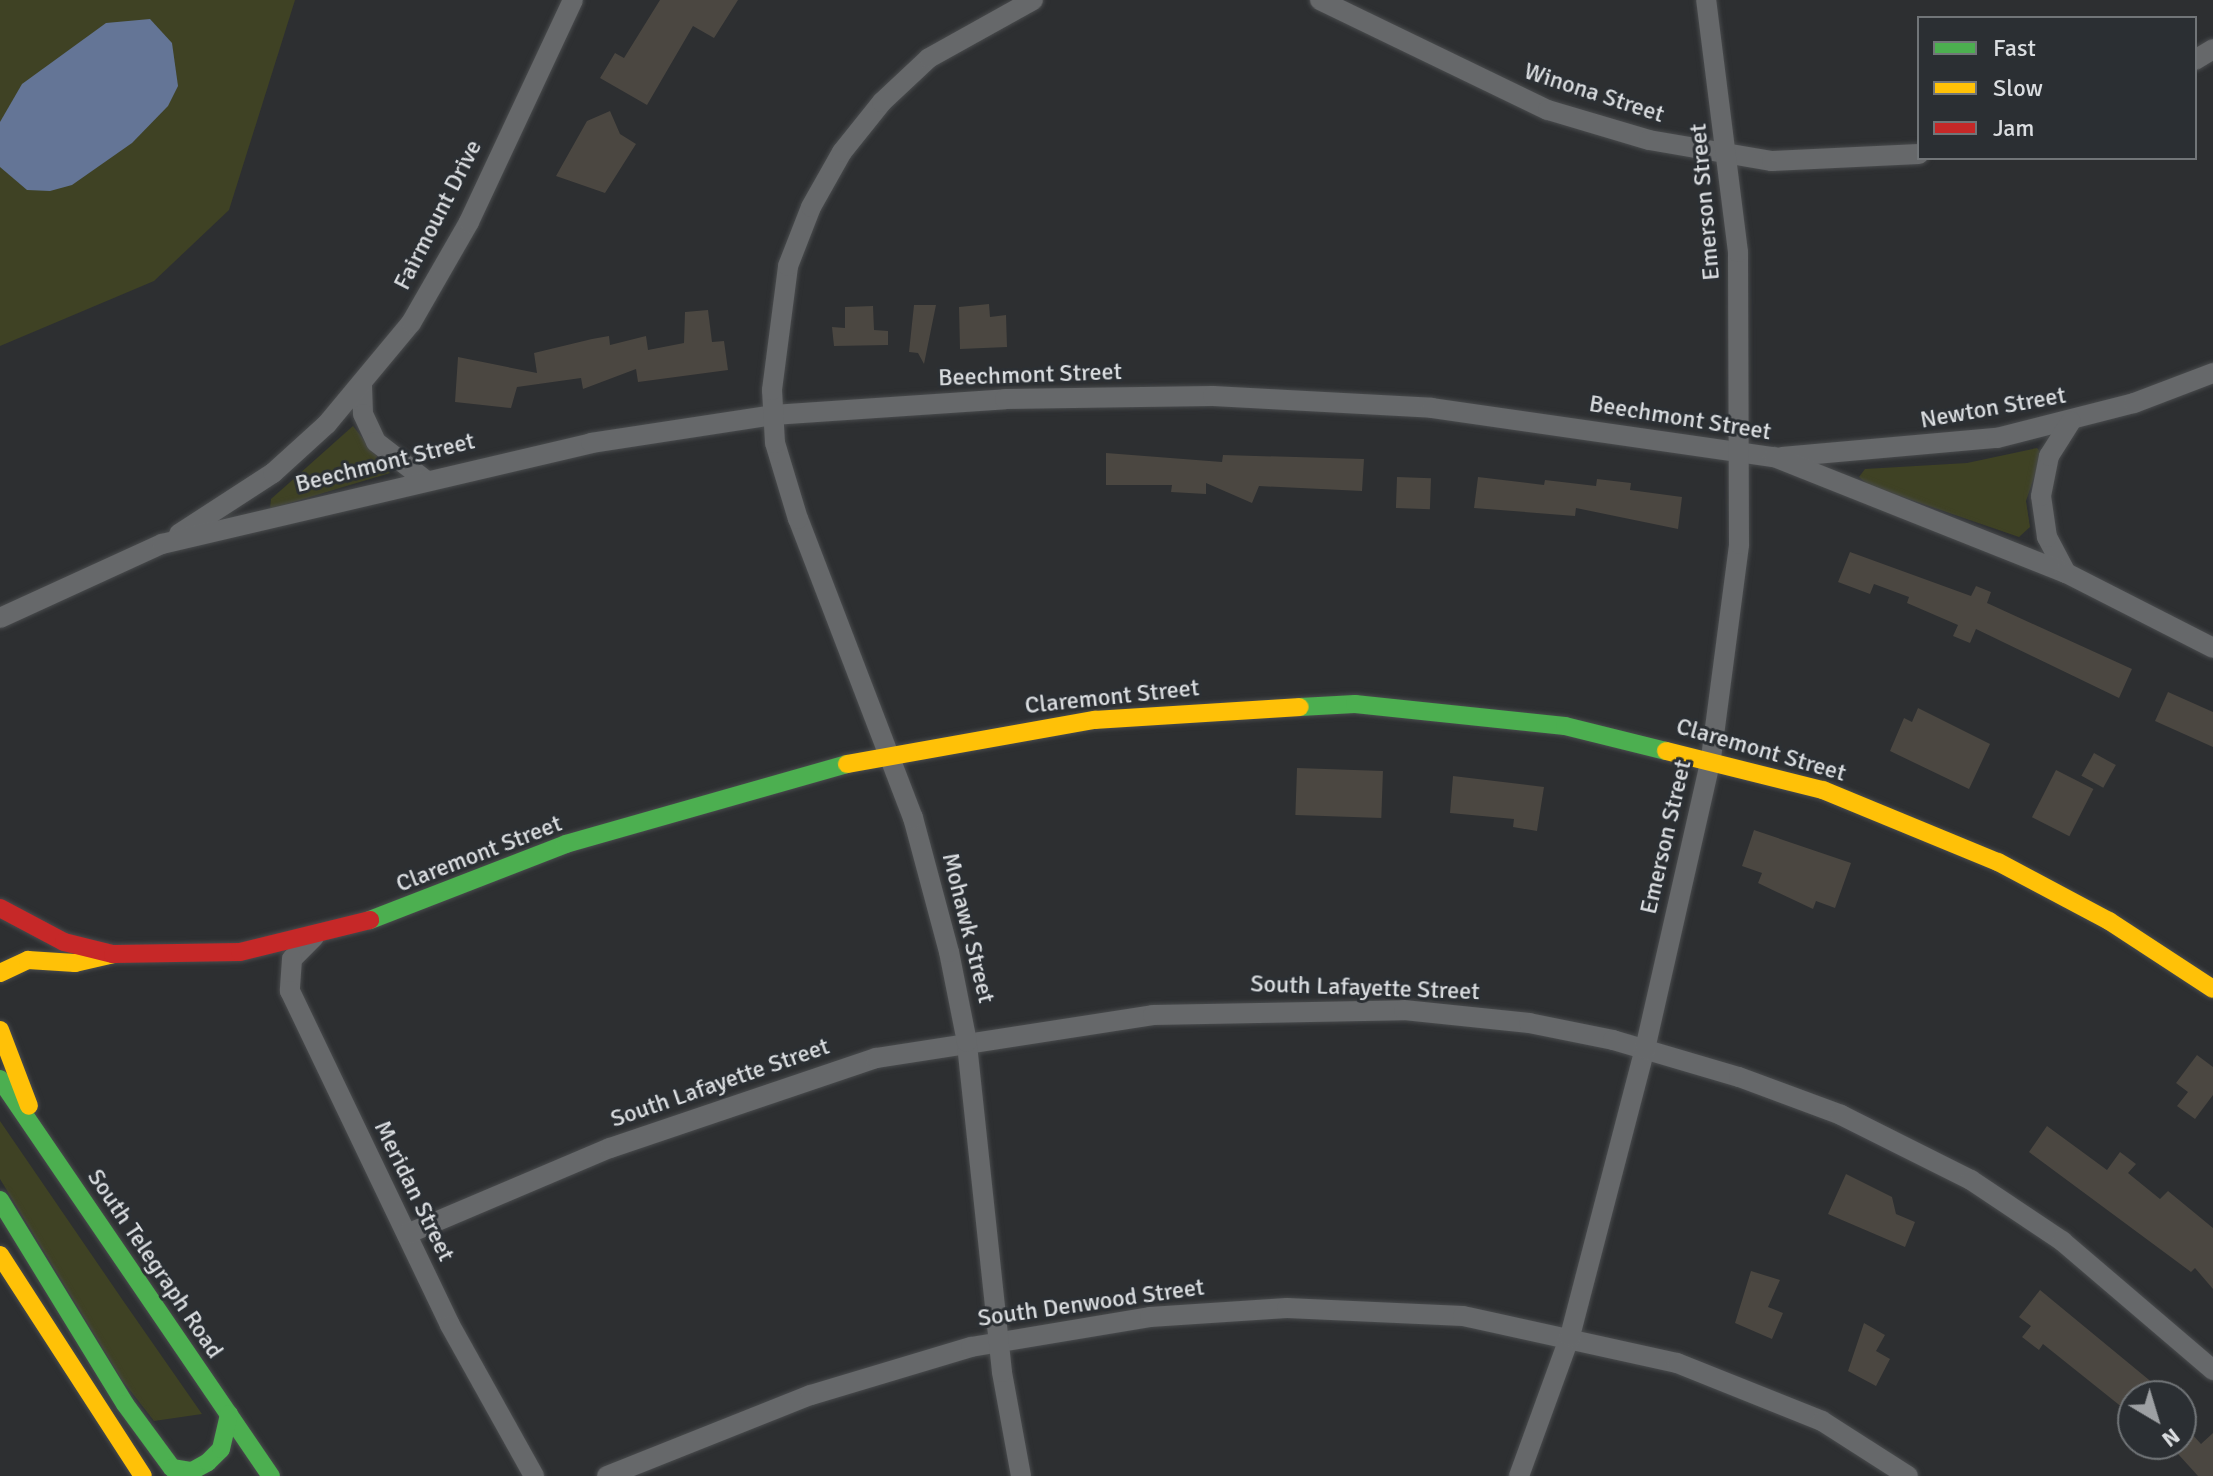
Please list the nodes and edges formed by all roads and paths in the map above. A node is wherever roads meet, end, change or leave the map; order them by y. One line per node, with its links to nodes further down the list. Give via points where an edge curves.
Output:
1 (573, 0): 8 (street, Fairmount Drive, via 449,261)
2 (1320, 0): 6 (street, Winona Street, via 1548,110)
3 (1706, 0): 6 (street, Emerson Street)
4 (1021, 3): 9 (street, via 965,34 905,79 862,126 823,183 781,296)
5 (1917, 154): 6 (street, Winona Street, via 1815,163)
6 (1729, 156): 11 (street, Emerson Street)
7 (2213, 373): 10 (street, Newton Street)
8 (362, 385): 13 (street, via 363,414 376,442); 14 (street, Fairmount Drive, via 273,473)
9 (773, 415): 11 (street, Beechmont Street, via 1005,399 1223,396 1432,408); 13 (street, Beechmont Street, via 591,443); 18 (street, Mohawk Street, via 798,519)
10 (2071, 421): 12 (street, Newton Street, via 1997,438); 15 (street, via 2049,456 2041,496 2047,537)
11 (1742, 452): 12 (street, Beechmont Street); 19 (street, Emerson Street, via 1739,544)
12 (1774, 457): 15 (street, Beechmont Street)
13 (424, 479): 14 (street, Beechmont Street)
14 (162, 544): 16 (street, Beechmont Street)
15 (2066, 573): 17 (street, Beechmont Street)
16 (0, 618)
17 (2213, 648)
18 (889, 752): 19 (street, Claremont Street, via 1095,720 1355,704 1513,716); 21 (street, Claremont Street, via 566,844 430,901); 26 (street, Mohawk Street, via 935,894)
19 (1711, 758): 24 (street, Claremont Street, via 1837,795 1974,850 2109,921); 27 (street, Emerson Street)
20 (0, 908): 22 (street, Claremont Street, via 64,942)
21 (323, 931): 22 (street, Claremont Street, via 240,952); 31 (street, Meridan Street, via 292,959 290,991)
22 (113, 954): 23 (street, via 87,963 28,960)
23 (0, 973)
24 (2213, 989)
25 (0, 1030): 29 (street, via 20,1068)
26 (967, 1042): 27 (street, South Lafayette Street, via 1153,1015 1320,1007 1501,1020); 31 (street, South Lafayette Street, via 787,1084); 35 (street, Mohawk Street)
27 (1645, 1049): 34 (street, Emerson Street); 36 (street, South Lafayette Street, via 1841,1115 1971,1180 2110,1276)
28 (0, 1079): 29 (street, South Telegraph Road)
29 (37, 1133): 37 (street, South Telegraph Road)
30 (0, 1200): 37 (street, via 125,1404 172,1468 192,1471 208,1462 221,1449)
31 (407, 1234): 40 (street, Meridan Street)
32 (0, 1255): 33 (street)
33 (8, 1285): 38 (street)
34 (1570, 1336): 35 (street, South Denwood Street, via 1463,1316 1287,1308 1150,1317); 43 (street, Emerson Street); 44 (street, South Denwood Street, via 1733,1383 1822,1421)
35 (999, 1342): 41 (street, South Denwood Street, via 811,1395); 42 (street, Mohawk Street)
36 (2213, 1370)
37 (229, 1414): 39 (street, South Telegraph Road)
38 (143, 1476)
39 (271, 1476)
40 (534, 1476)
41 (607, 1476)
42 (1021, 1476)
43 (1519, 1476)
44 (1908, 1476)

